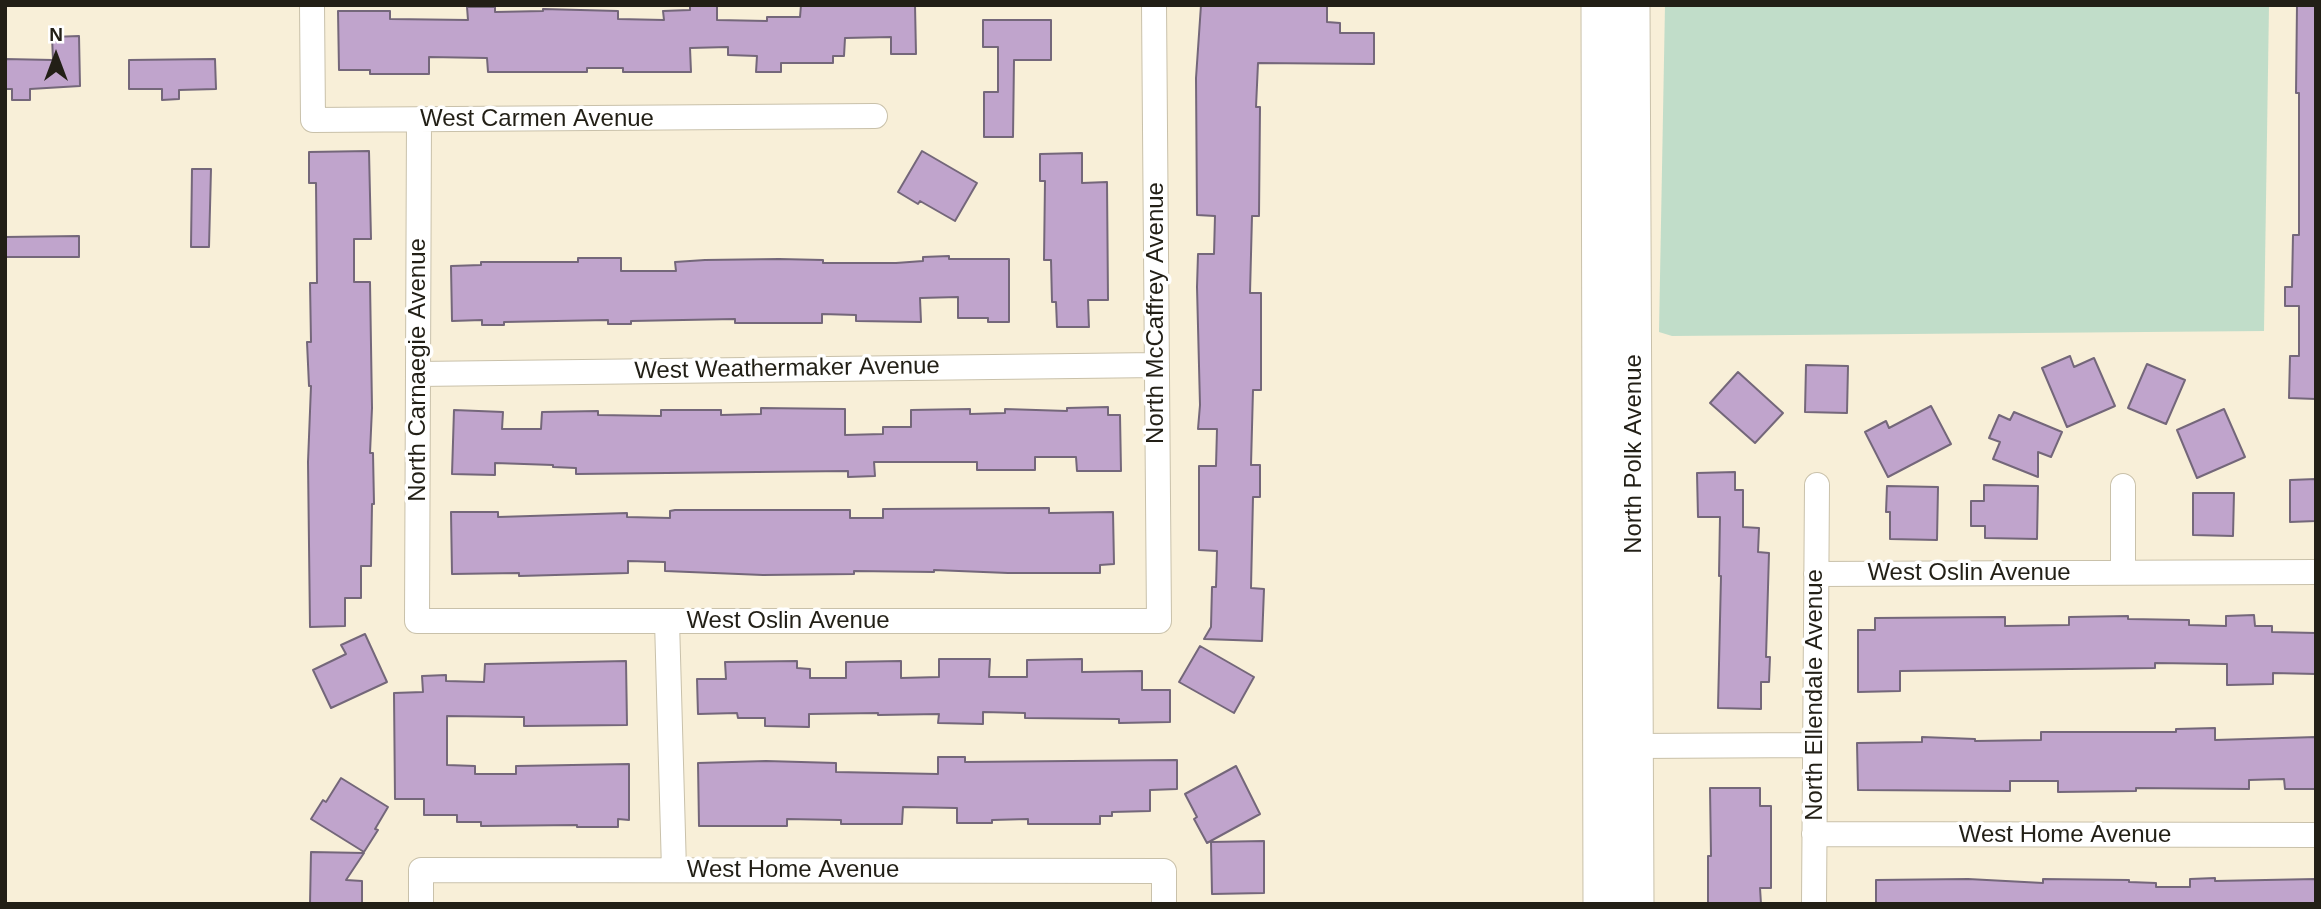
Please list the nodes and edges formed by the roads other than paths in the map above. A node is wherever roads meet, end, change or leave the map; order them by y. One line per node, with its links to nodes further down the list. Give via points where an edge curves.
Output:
1 (312, 5): 6 (street, West Carmen Avenue, via 313,120)
2 (1154, 5): 7 (street, North McCaffrey Avenue)
3 (1599, 5): 11 (main road, North Polk Avenue)
4 (1632, 5): 19 (main road, North Polk Avenue)
5 (875, 116): 6 (street, West Carmen Avenue)
6 (419, 120): 8 (street, North Carnaegie Avenue)
7 (1157, 365): 8 (street, West Weathermaker Avenue); 17 (street, North McCaffrey Avenue)
8 (418, 373): 15 (street, North Carnaegie Avenue)
9 (1817, 485): 14 (street, North Ellendale Avenue)
10 (2123, 486): 13 (street)
11 (1600, 534): 19 (main road, via 1614,559 1615,719); 25 (main road, North Polk Avenue)
12 (2316, 572): 13 (street, West Oslin Avenue)
13 (2123, 573): 14 (street, West Oslin Avenue)
14 (1815, 574): 18 (street, North Ellendale Avenue)
15 (417, 621): 16 (street, West Oslin Avenue)
16 (667, 621): 17 (street, West Oslin Avenue); 22 (street)
17 (1159, 621)
18 (1814, 745): 19 (street); 20 (street, North Ellendale Avenue)
19 (1636, 746): 26 (main road, North Polk Avenue)
20 (1814, 834): 21 (street, West Home Avenue); 27 (street, North Ellendale Avenue)
21 (2316, 835)
22 (674, 870): 23 (street, West Home Avenue, via 421,870); 24 (street, West Home Avenue, via 1164,871)
23 (421, 904)
24 (1164, 904)
25 (1601, 904)
26 (1636, 904)
27 (1814, 904)

